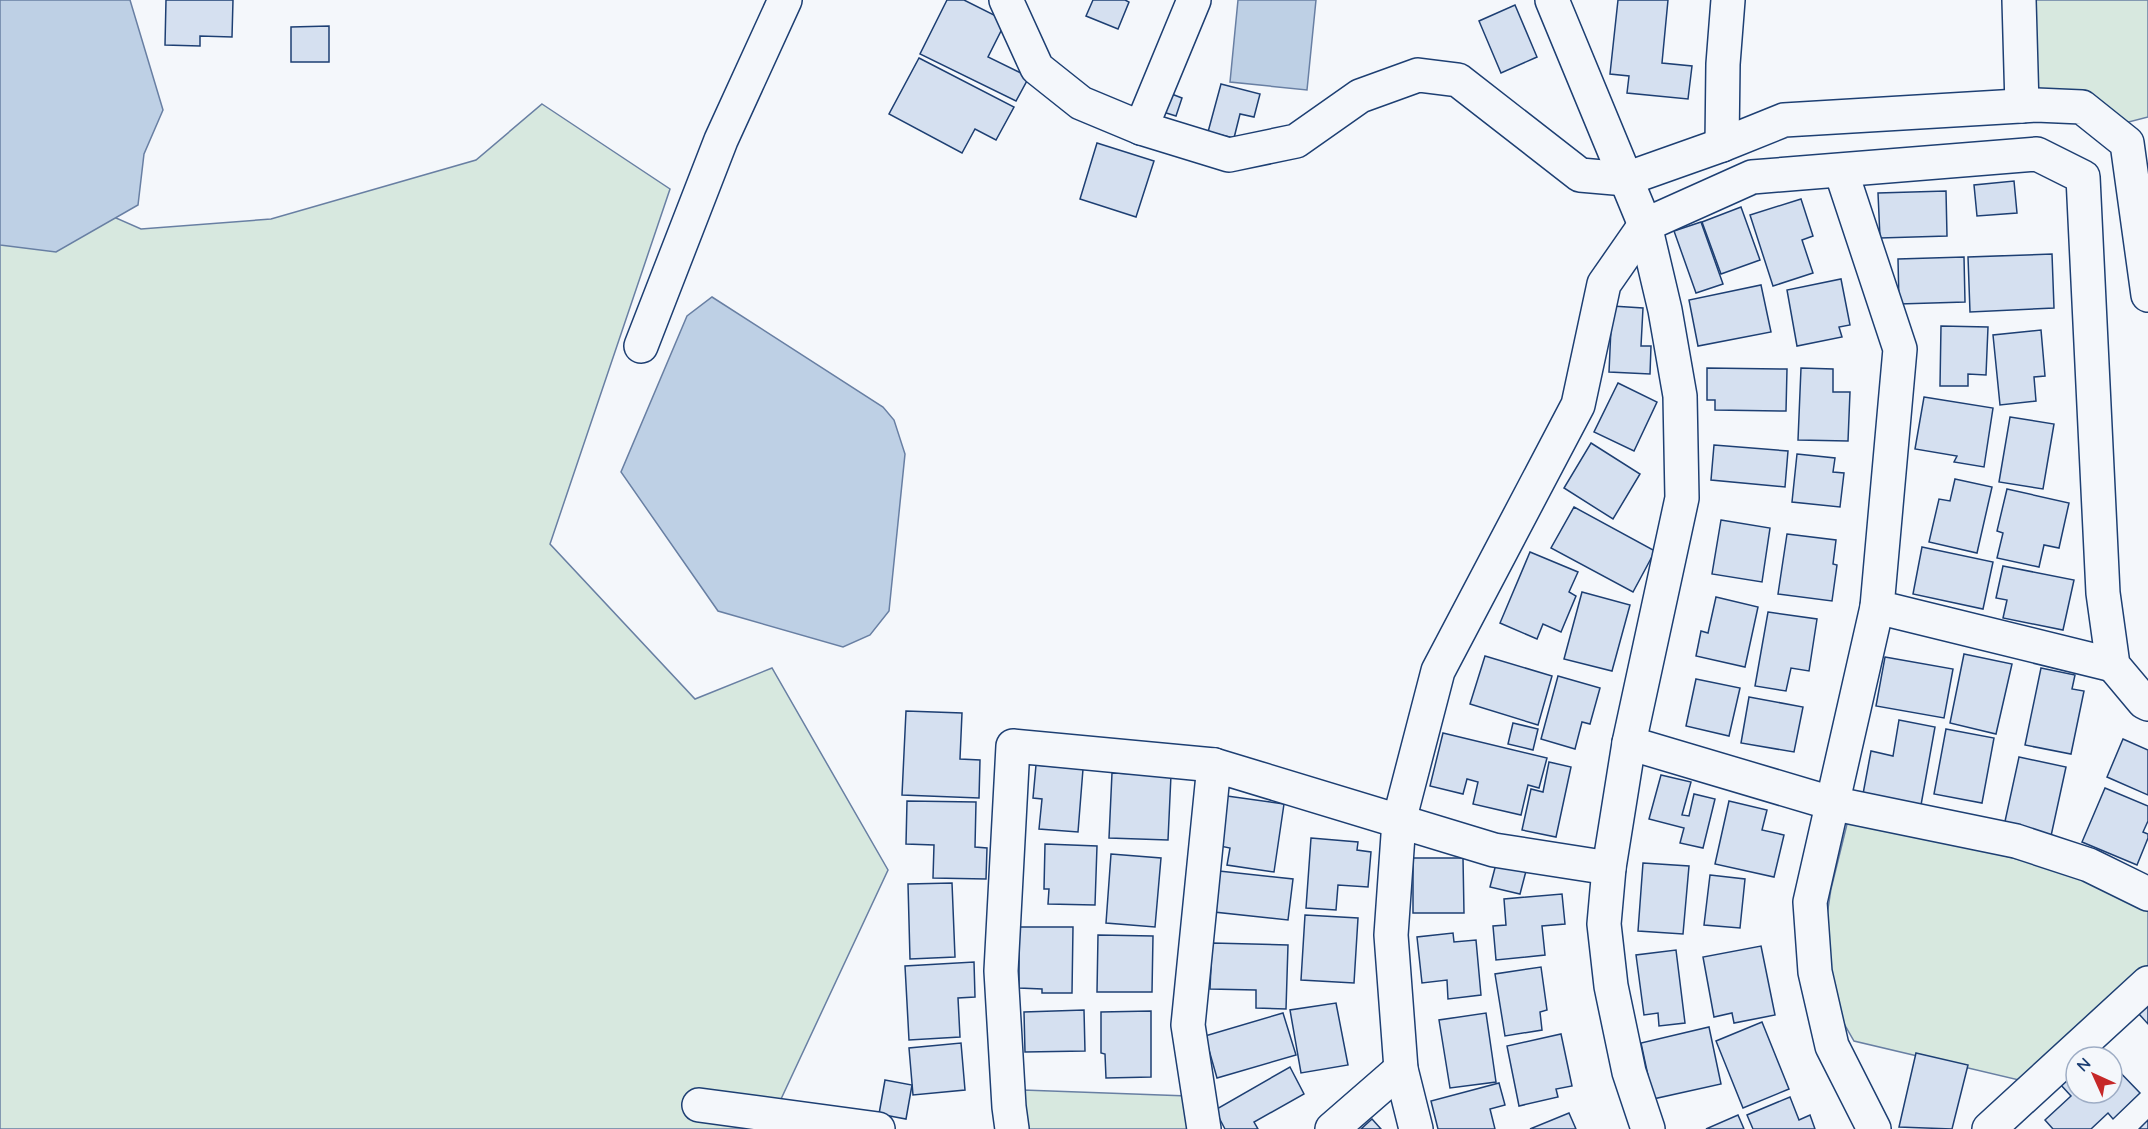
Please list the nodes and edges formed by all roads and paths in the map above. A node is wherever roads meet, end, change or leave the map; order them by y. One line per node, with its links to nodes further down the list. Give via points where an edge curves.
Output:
1 (785, 0): 14 (street, via 721,140)
2 (1006, 0): 8 (street, via 1037,68 1081,103)
3 (1194, 0): 8 (street)
4 (1552, 0): 11 (street)
5 (1728, 0): 9 (street)
6 (2019, 0): 7 (street)
7 (2022, 106): 9 (street, via 1784,120); 13 (street, via 2082,107 2127,143)
8 (1141, 128): 11 (street, via 1229,155 1296,141 1360,96 1418,75 1458,80 1580,175)
9 (1722, 145): 11 (street)
10 (1841, 171): 12 (street, via 1752,177); 15 (street, via 1900,349); 16 (street, via 2037,154 2083,177 2103,593)
11 (1626, 179): 12 (street)
12 (1644, 225): 18 (street, via 1665,310 1680,396 1682,498); 21 (street, via 1604,284 1578,405 1438,671)
13 (2148, 295)
14 (642, 346)
15 (1877, 607): 16 (street); 20 (street)
16 (2113, 665): 17 (street)
17 (2148, 704)
18 (1629, 743): 20 (street); 22 (street)
19 (1214, 765): 21 (street); 29 (street, via 1013,746 1001,971); 30 (street, via 1188,1025)
20 (1831, 803): 23 (street, via 2016,841 2089,865); 34 (street, via 1810,902 1815,972 1832,1046)
21 (1399, 821): 22 (street, via 1494,850); 25 (street, via 1391,935)
22 (1610, 868): 33 (street, via 1604,924 1611,986 1629,1072)
23 (2148, 894)
24 (2148, 983): 35 (street)
25 (1401, 1069): 31 (street); 32 (street)
26 (699, 1105): 27 (street)
27 (776, 1122): 28 (street)
28 (878, 1129)
29 (1012, 1129)
30 (1204, 1129)
31 (1332, 1129)
32 (1416, 1129)
33 (1648, 1129)
34 (1874, 1129)
35 (1989, 1129)

